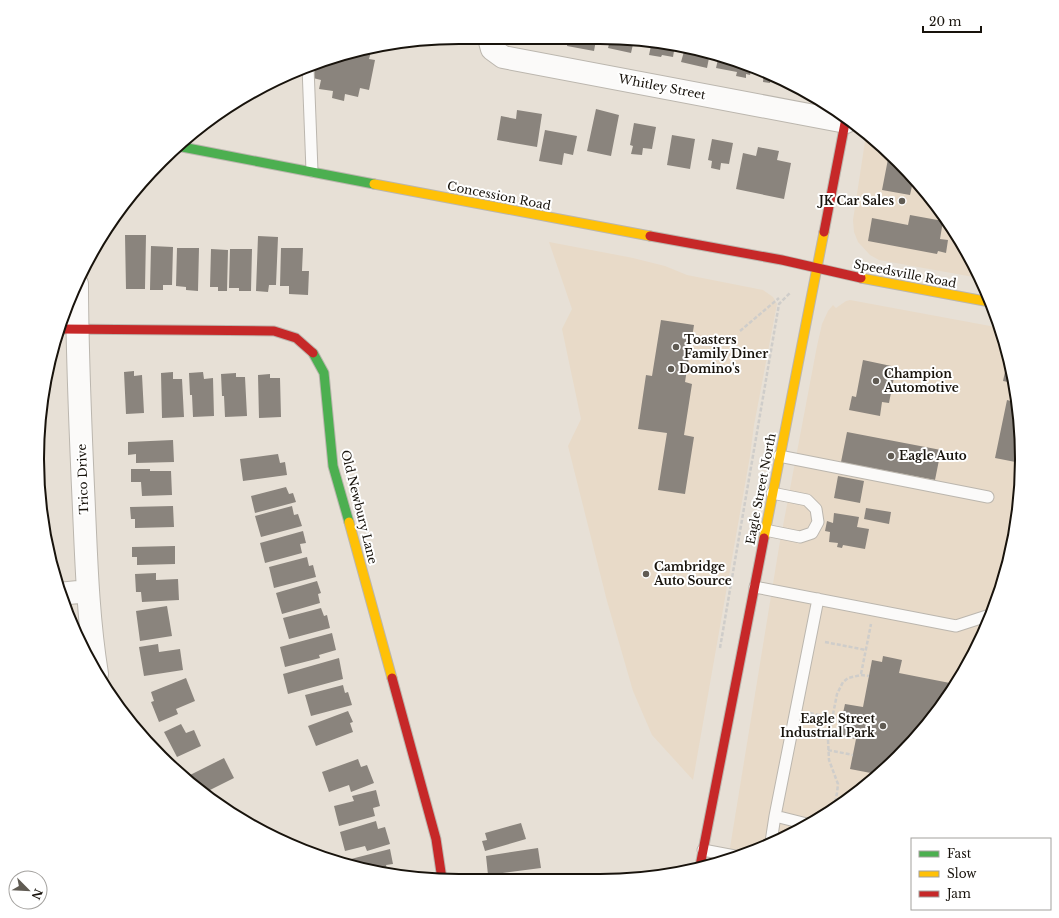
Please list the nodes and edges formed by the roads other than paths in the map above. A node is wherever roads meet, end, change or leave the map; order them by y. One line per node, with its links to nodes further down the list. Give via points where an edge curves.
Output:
1 (491, 44): 3 (street, Whitley Street, via 492,49 503,57)
2 (308, 73): 6 (lane)
3 (837, 118)
4 (845, 124): 7 (main road, Eagle Street North)
5 (185, 147): 6 (main road, Concession Road)
6 (312, 171): 7 (main road, Concession Road)
7 (816, 268): 8 (main road, Speedsville Road); 11 (main road, Eagle Street North)
8 (983, 301)
9 (71, 312): 10 (street, Trico Drive)
10 (68, 329): 16 (street, Trico Drive); 27 (main road, Old Newbury Lane, via 274,331 296,338 312,351 324,373 333,466 436,839)
11 (780, 456): 12 (main road, Eagle Street North); 13 (lane)
12 (772, 493): 14 (main road, Eagle Street North); 14 (lane, via 807,500 816,509 818,522 812,533 800,537)
13 (988, 497)
14 (765, 530): 15 (main road, Eagle Street North)
15 (755, 587): 18 (lane); 24 (main road, Eagle Street North)
16 (88, 591): 17 (street); 20 (street, Trico Drive)
17 (66, 593)
18 (818, 599): 19 (lane, via 956,626); 21 (lane)
19 (983, 617)
20 (94, 655)
21 (775, 816): 22 (lane); 23 (lane)
22 (800, 822)
23 (772, 836)
24 (703, 850): 25 (lane); 26 (main road, Eagle Street North)
25 (726, 854)
26 (701, 861)
27 (441, 873)

